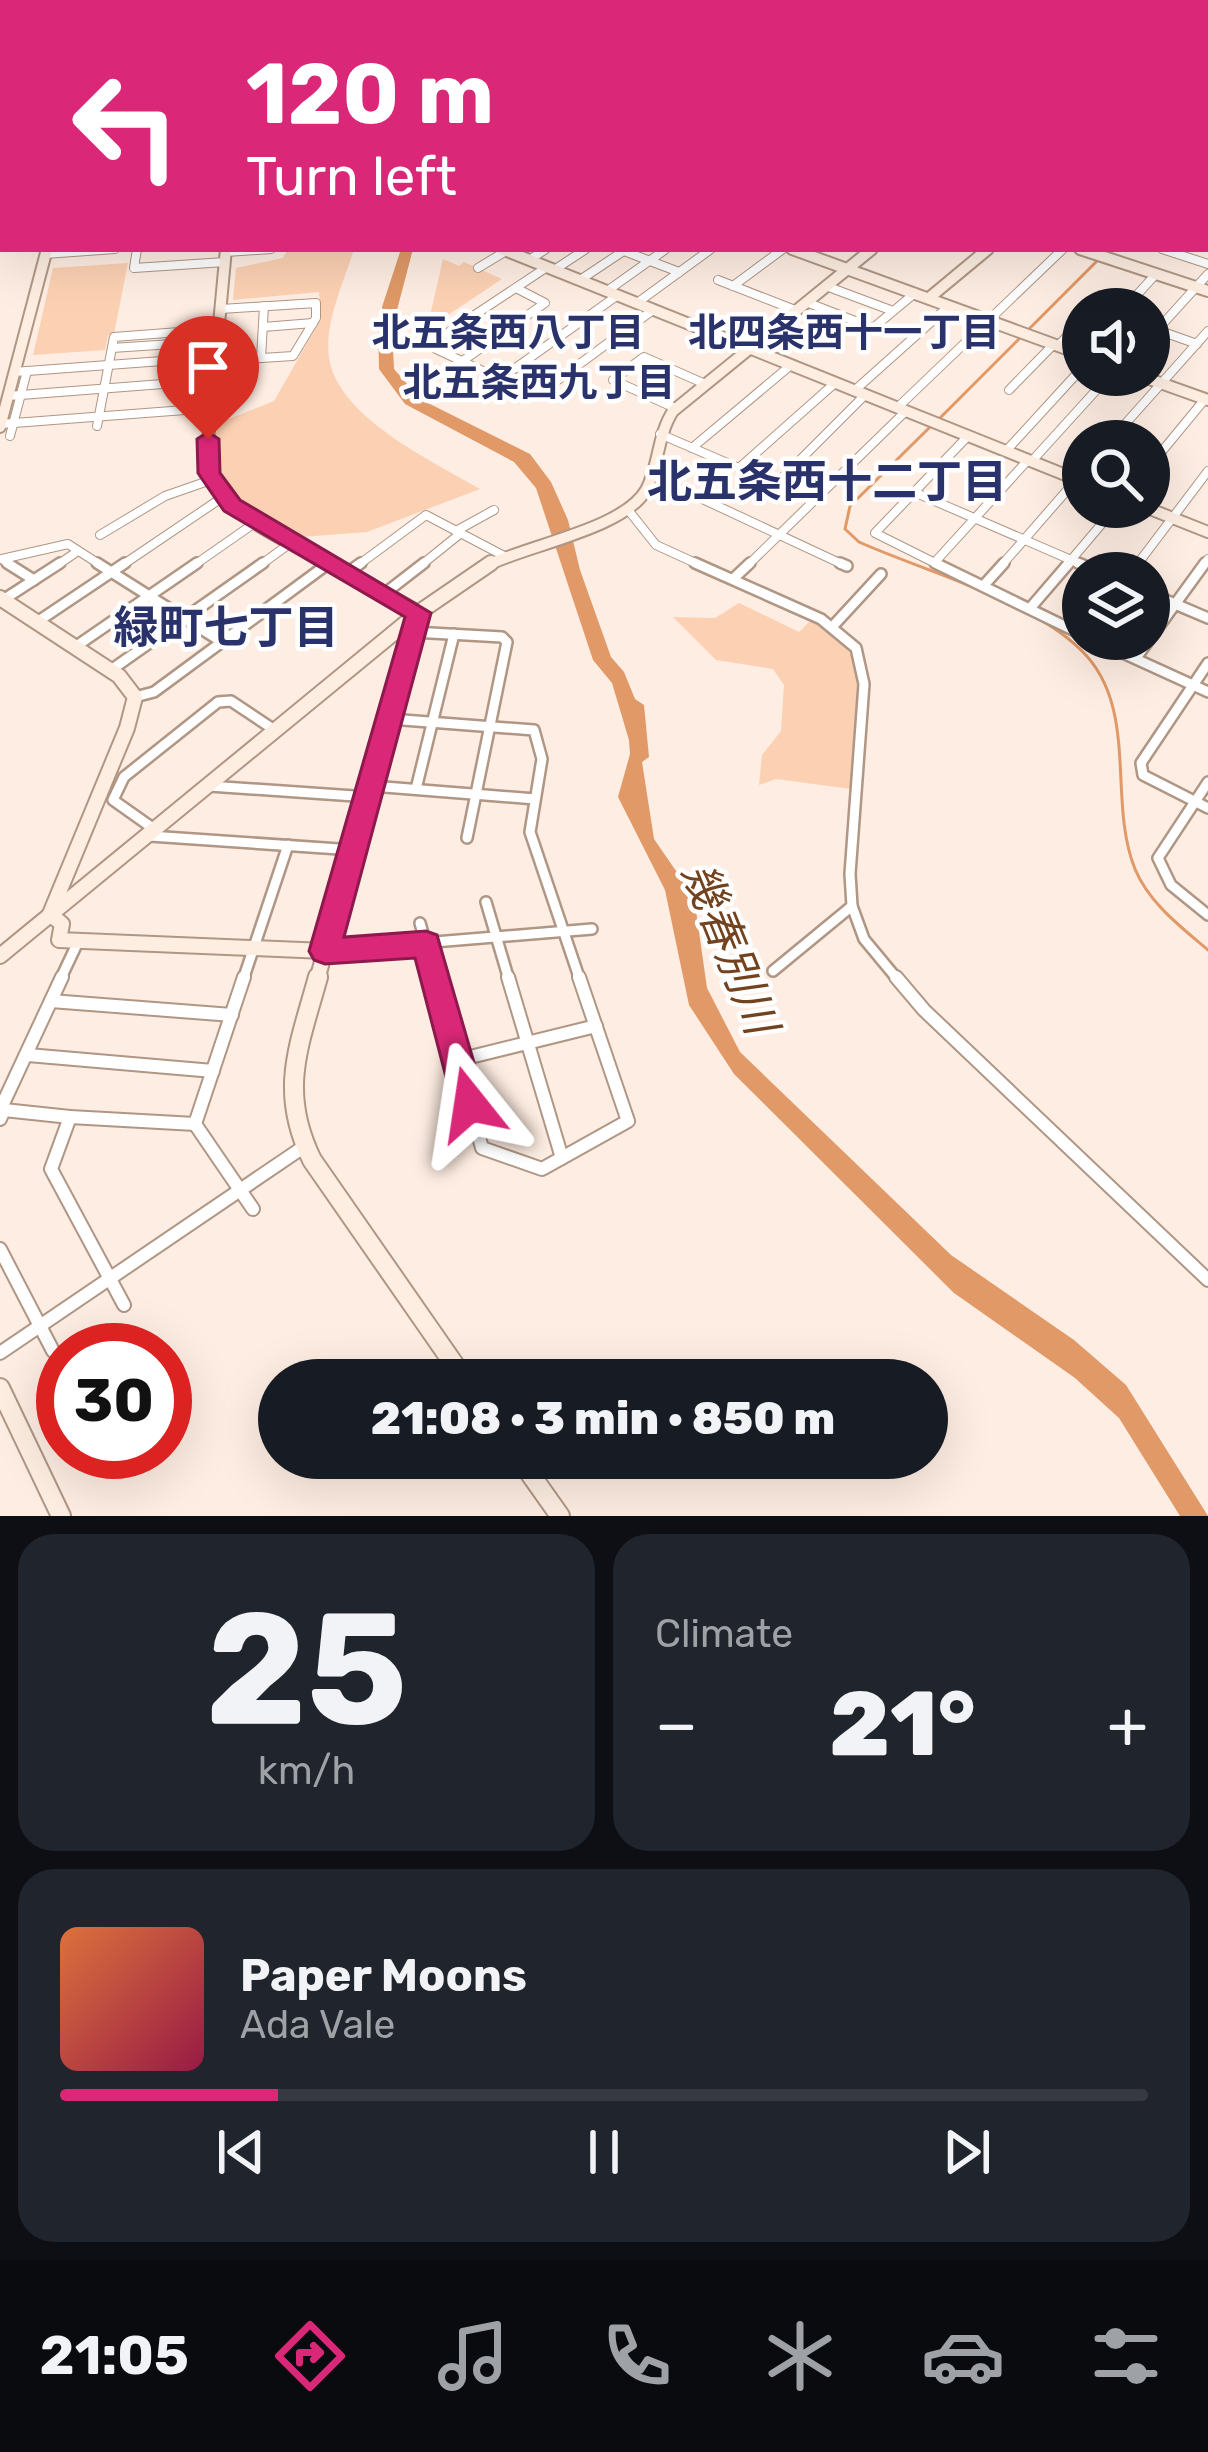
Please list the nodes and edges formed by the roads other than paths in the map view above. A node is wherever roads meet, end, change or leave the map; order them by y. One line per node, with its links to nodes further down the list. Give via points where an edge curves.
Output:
1 (46, 252): 62 (street)
2 (137, 252): 18 (street, via 134,268)
3 (501, 252): 22 (street)
4 (509, 252): 19 (street)
5 (541, 252): 19 (street)
6 (580, 252): 23 (street)
7 (622, 252): 28 (street)
8 (630, 252): 20 (street)
9 (663, 252): 20 (street)
10 (707, 252): 25 (street)
11 (779, 252): 30 (street)
12 (800, 252): 24 (street)
13 (868, 252): 24 (street)
14 (984, 252): 37 (street)
15 (1060, 252): 46 (street)
16 (1089, 252): 26 (street)
17 (1171, 252): 21 (street)
18 (226, 254): 42 (street)
19 (529, 260): 23 (street)
20 (650, 261): 25 (street); 35 (street)
21 (1208, 264)
22 (478, 268)
23 (551, 268): 28 (street); 32 (street)
24 (847, 269): 31 (street); 36 (street)
25 (680, 272): 38 (street)
26 (1156, 274): 33 (street); 34 (street)
27 (1208, 274): 34 (street)
28 (580, 280): 35 (street)
29 (718, 280): 30 (street)
30 (733, 286): 40 (street)
31 (826, 286): 40 (street); 44 (street)
32 (516, 288): 59 (street, via 437,340 436,350); 59 (street, via 545,303)
33 (1143, 288)
34 (1202, 289): 45 (street)
35 (612, 293): 38 (street); 64 (street)
36 (915, 293): 37 (street); 44 (street)
37 (929, 298): 41 (street)
38 (637, 303): 43 (street)
39 (264, 306): 42 (street); 47 (street, via 316,303); 48 (street)
40 (800, 306): 44 (street, via 873,328); 56 (street)
41 (949, 306): 46 (street); 72 (street)
42 (221, 309): 51 (street)
43 (653, 310): 56 (street); 64 (street, via 536,396)
44 (893, 311)
45 (1170, 314)
46 (989, 320): 54 (street); 79 (street)
47 (313, 323): 48 (street); 57 (street, via 292,356)
48 (262, 327): 57 (street)
49 (1208, 331): 53 (street)
50 (1170, 334): 53 (street)
51 (218, 335): 58 (street); 60 (street, via 114,337)
52 (1062, 339): 54 (street)
53 (1197, 344): 63 (street)
54 (1056, 345): 55 (street); 70 (street)
55 (1062, 347)
56 (748, 348): 61 (street); 67 (street)
57 (261, 358): 58 (street)
58 (216, 359): 60 (street); 65 (street)
59 (461, 362): 64 (street)
60 (109, 365): 62 (street); 69 (street)
61 (791, 365): 66 (street); 88 (street)
62 (21, 372): 73 (street)
63 (1170, 372)
64 (500, 379)
65 (214, 380): 69 (street); 77 (street)
66 (835, 382): 72 (street); 91 (street)
67 (705, 384): 78 (street); 78 (street, via 644,357 613,380)
68 (1170, 387): 76 (street)
69 (104, 389): 73 (street); 81 (street)
70 (1009, 390)
71 (1062, 391): 89 (street)
72 (860, 393): 79 (street); 91 (street, via 776,484)
73 (15, 396): 82 (street); 83 (street)
74 (1090, 396): 90 (street)
75 (1149, 396): 80 (street)
76 (1207, 400): 87 (street)
77 (211, 408): 81 (street); 95 (street)
78 (675, 408): 84 (street)
79 (902, 410): 86 (street); 107 (street)
80 (1128, 420)
81 (98, 422): 82 (street)
82 (14, 423): 83 (street); 85 (street)
83 (0, 426)
84 (659, 434): 88 (street); 94 (street)
85 (10, 436)
86 (968, 436): 89 (street); 96 (street)
87 (1170, 443)
88 (692, 448): 91 (street)
89 (1006, 451): 90 (street)
90 (1029, 461): 93 (street); 101 (street)
91 (739, 468)
92 (1208, 471): 102 (street)
93 (1062, 472)
94 (651, 475): 100 (street); 107 (street)
95 (212, 480): 97 (street); 108 (street, via 165,496)
96 (914, 492): 101 (street); 117 (street, via 875,533)
97 (223, 497): 103 (street); 120 (street)
98 (1062, 498): 109 (street)
99 (494, 510): 105 (street)
100 (629, 511): 114 (street); 124 (street, via 656,545)
101 (975, 518): 109 (street); 117 (street)
102 (1172, 518): 106 (street); 113 (street)
103 (256, 522): 110 (street); 128 (street)
104 (1099, 528): 112 (street)
105 (459, 532): 114 (street); 122 (street, via 426,515); 127 (street)
106 (1208, 532)
107 (780, 534): 119 (street); 124 (street)
108 (100, 535)
109 (1024, 539): 115 (street); 126 (street)
110 (292, 542): 118 (street); 135 (street)
111 (78, 551): 120 (street); 125 (street); 125 (street, via 68,544 2,559)
112 (1079, 552)
113 (1146, 552)
114 (512, 555): 133 (street)
115 (1062, 556)
116 (1208, 559): 131 (street)
117 (935, 562): 126 (street)
118 (329, 563): 122 (street); 142 (street)
119 (847, 566)
120 (112, 572): 128 (street); 137 (street)
121 (1062, 572): 132 (street)
122 (347, 573): 127 (street)
123 (881, 574): 139 (street)
124 (733, 579): 139 (street)
125 (34, 580): 129 (street)
126 (985, 584): 132 (street)
127 (384, 594): 133 (street)
128 (149, 596): 135 (street); 143 (street)
129 (1, 599): 137 (street)
130 (1170, 601): 131 (street)
131 (1177, 604): 134 (street); 136 (street)
132 (1032, 606): 138 (street)
133 (418, 613): 140 (street); 153 (street)
134 (1170, 613)
135 (184, 618): 142 (street); 146 (street)
136 (1208, 618)
137 (38, 622): 143 (street)
138 (1062, 623)
139 (833, 626): 166 (street, via 856,648 863,673)
140 (413, 632): 141 (street); 150 (street)
141 (454, 634): 151 (street); 152 (street, via 507,642)
142 (222, 642): 149 (street)
143 (75, 646): 146 (street)
144 (1140, 660): 147 (street)
145 (1208, 663): 147 (street)
146 (111, 670): 149 (street)
147 (1193, 686): 148 (street); 160 (street, via 1141,764 1143,775)
148 (1208, 692)
149 (136, 697): 167 (street)
150 (390, 719): 151 (street); 157 (street)
151 (432, 722): 152 (street); 156 (street)
152 (490, 727): 158 (street); 159 (street, via 534,730 542,759)
153 (276, 731): 155 (street); 161 (street, via 231,701 218,702 124,777 112,800)
154 (1208, 782): 160 (street)
155 (209, 786): 157 (street); 161 (street)
156 (416, 789): 157 (street); 158 (street)
157 (370, 791): 164 (street)
158 (477, 794): 159 (street); 162 (street)
159 (535, 800): 171 (street, via 530,832)
160 (1202, 805): 168 (street, via 1158,858 1171,885)
161 (152, 833): 163 (street); 167 (street)
162 (467, 838)
163 (288, 845): 164 (street); 175 (street)
164 (354, 850): 176 (street)
165 (486, 902): 172 (street)
166 (852, 906): 178 (street); 195 (street, via 877,960 924,1010)
167 (50, 914): 173 (street, via 62,924 59,940); 177 (street)
168 (1208, 914)
169 (421, 923): 174 (street)
170 (592, 929): 171 (street)
171 (564, 931): 172 (street); 181 (street)
172 (495, 938): 174 (street); 182 (street)
173 (76, 944): 175 (street); 179 (street)
174 (426, 944): 176 (street); 184 (street)
175 (254, 949): 176 (street); 180 (street)
176 (325, 951): 189 (street, via 291,1083)
177 (0, 956)
178 (773, 971)
179 (51, 1001): 180 (street); 183 (street)
180 (232, 1015): 185 (street)
181 (596, 1025): 182 (street); 190 (street, via 628,1121)
182 (527, 1042): 184 (street); 190 (street)
183 (28, 1054): 185 (street); 186 (street)
184 (458, 1060): 190 (street, via 482,1148 542,1169)
185 (213, 1071): 188 (street)
186 (1, 1113): 187 (street)
187 (70, 1117): 188 (street); 194 (street, via 51,1169)
188 (194, 1124): 191 (street)
189 (305, 1147): 191 (street); 201 (street)
190 (562, 1158)
191 (240, 1190): 192 (street); 194 (street)
192 (253, 1209)
193 (0, 1249): 197 (street)
194 (109, 1279): 196 (street); 198 (street)
195 (1208, 1280)
196 (124, 1305)
197 (40, 1323)
198 (44, 1323)
199 (36, 1328): 200 (street)
200 (0, 1353)
201 (451, 1359)
202 (0, 1388): 204 (street)
203 (534, 1479): 205 (street)
204 (61, 1516)
205 (560, 1516)

